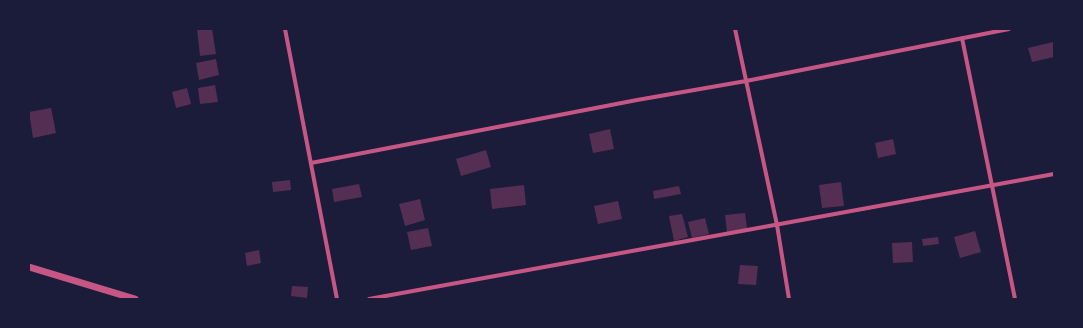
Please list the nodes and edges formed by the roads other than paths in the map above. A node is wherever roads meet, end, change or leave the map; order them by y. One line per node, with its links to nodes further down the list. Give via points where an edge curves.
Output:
1 (285, 29): 6 (street)
2 (735, 29): 5 (street)
3 (1009, 29): 4 (street)
4 (962, 38): 5 (street); 8 (street)
5 (746, 81): 6 (street); 9 (street)
6 (311, 163): 12 (street)
7 (1054, 174): 8 (street)
8 (992, 186): 9 (street); 15 (street)
9 (777, 225): 13 (street); 14 (street)
10 (29, 267): 11 (street)
11 (135, 299)
12 (337, 299)
13 (369, 299)
14 (789, 299)
15 (1015, 299)

